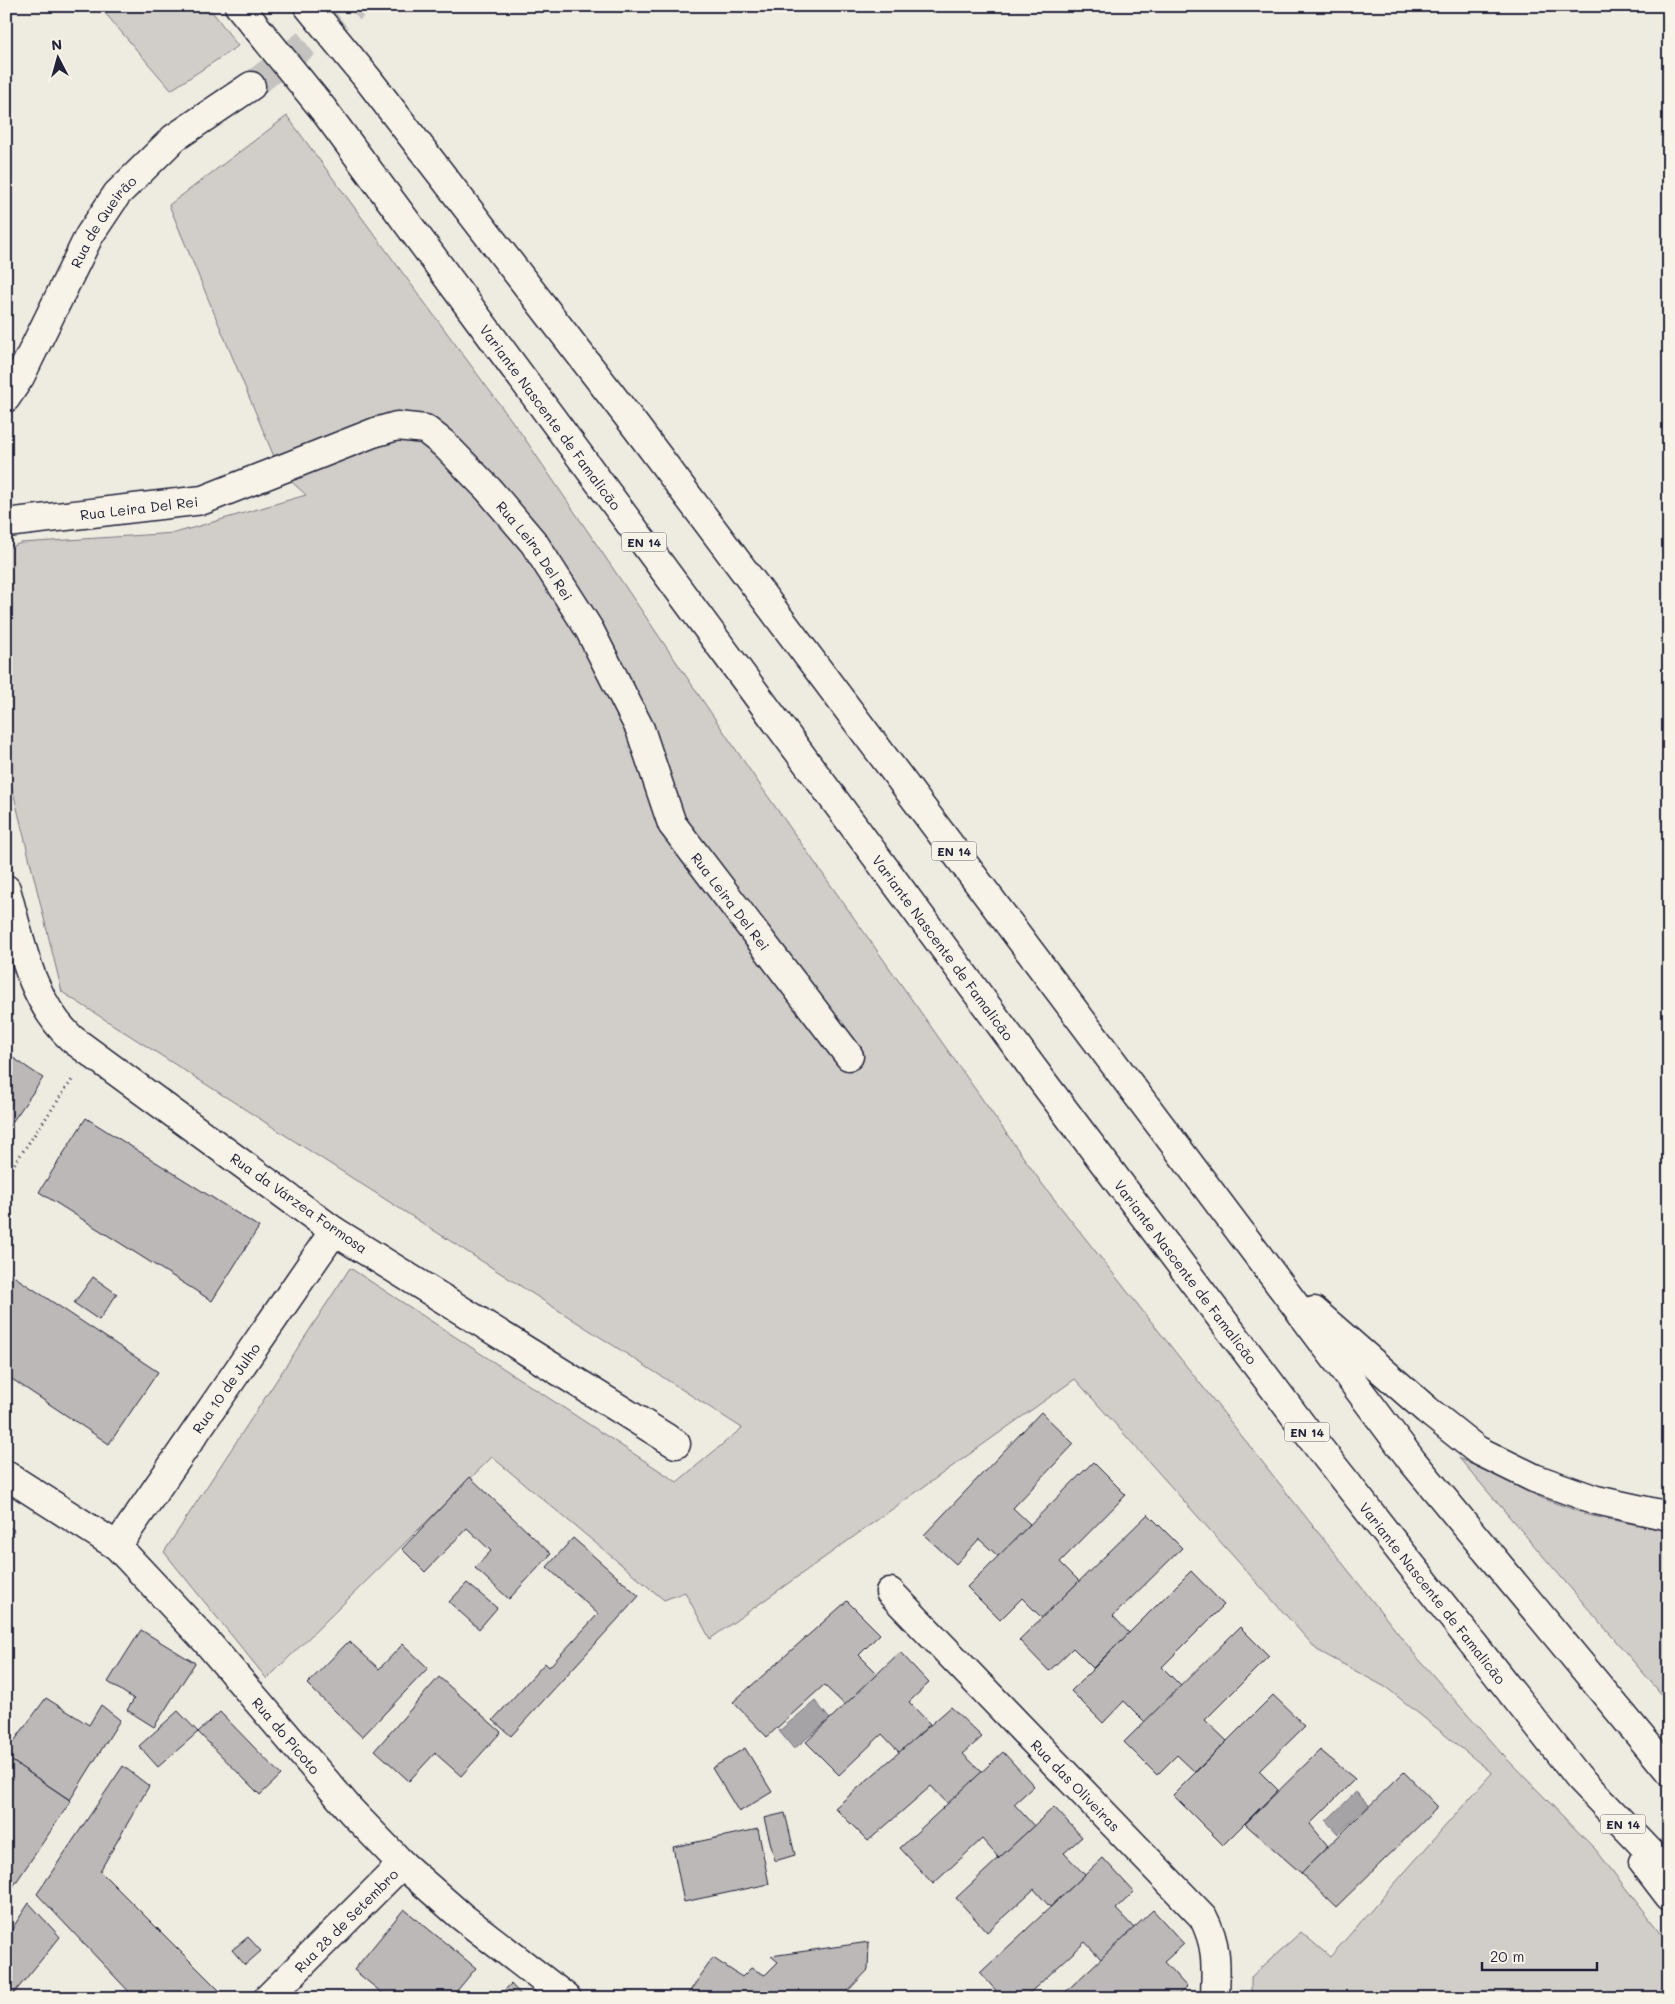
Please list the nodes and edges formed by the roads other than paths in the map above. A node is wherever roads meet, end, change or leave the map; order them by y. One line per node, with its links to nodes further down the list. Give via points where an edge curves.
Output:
1 (239, 6): 16 (main road, Variante Nascente de Famalicão / EN 14, via 323,109 1316,1444)
2 (308, 6): 9 (main road, EN 14, via 636,427)
3 (251, 86): 4 (main road, Rua de Queirão, via 174,138 117,194 89,236 20,377)
4 (6, 398)
5 (6, 523): 7 (main road, Rua Leira Del Rei, via 203,500 373,433 397,426 425,429 488,489 534,543 589,628 640,729 672,824)
6 (6, 889): 8 (main road, Rua da Várzea Formosa, via 30,972 40,997 60,1028)
7 (849, 1056)
8 (334, 1231): 10 (main road, Rua da Várzea Formosa); 13 (main road, Rua 10 de Julho)
9 (1272, 1274): 12 (main road, via 1476,1450 1534,1478 1596,1500); 15 (main road, EN 14, via 1413,1462)
10 (676, 1444)
11 (6, 1475): 13 (main road, Rua do Picoto)
12 (1669, 1516)
13 (117, 1546): 17 (main road, Rua do Picoto, via 207,1642 351,1811)
14 (890, 1592): 22 (main road, Rua das Oliveiras, via 1203,1917 1215,1947)
15 (1669, 1771)
16 (1578, 1777): 18 (main road, Variante Nascente de Famalicão / EN 14); 19 (main road)
17 (402, 1864): 20 (main road, Rua 28 de Setembro); 21 (main road, Rua do Picoto, via 461,1916)
18 (1669, 1872)
19 (1669, 1896)
20 (268, 1998)
21 (567, 1998)
22 (1215, 1998)

